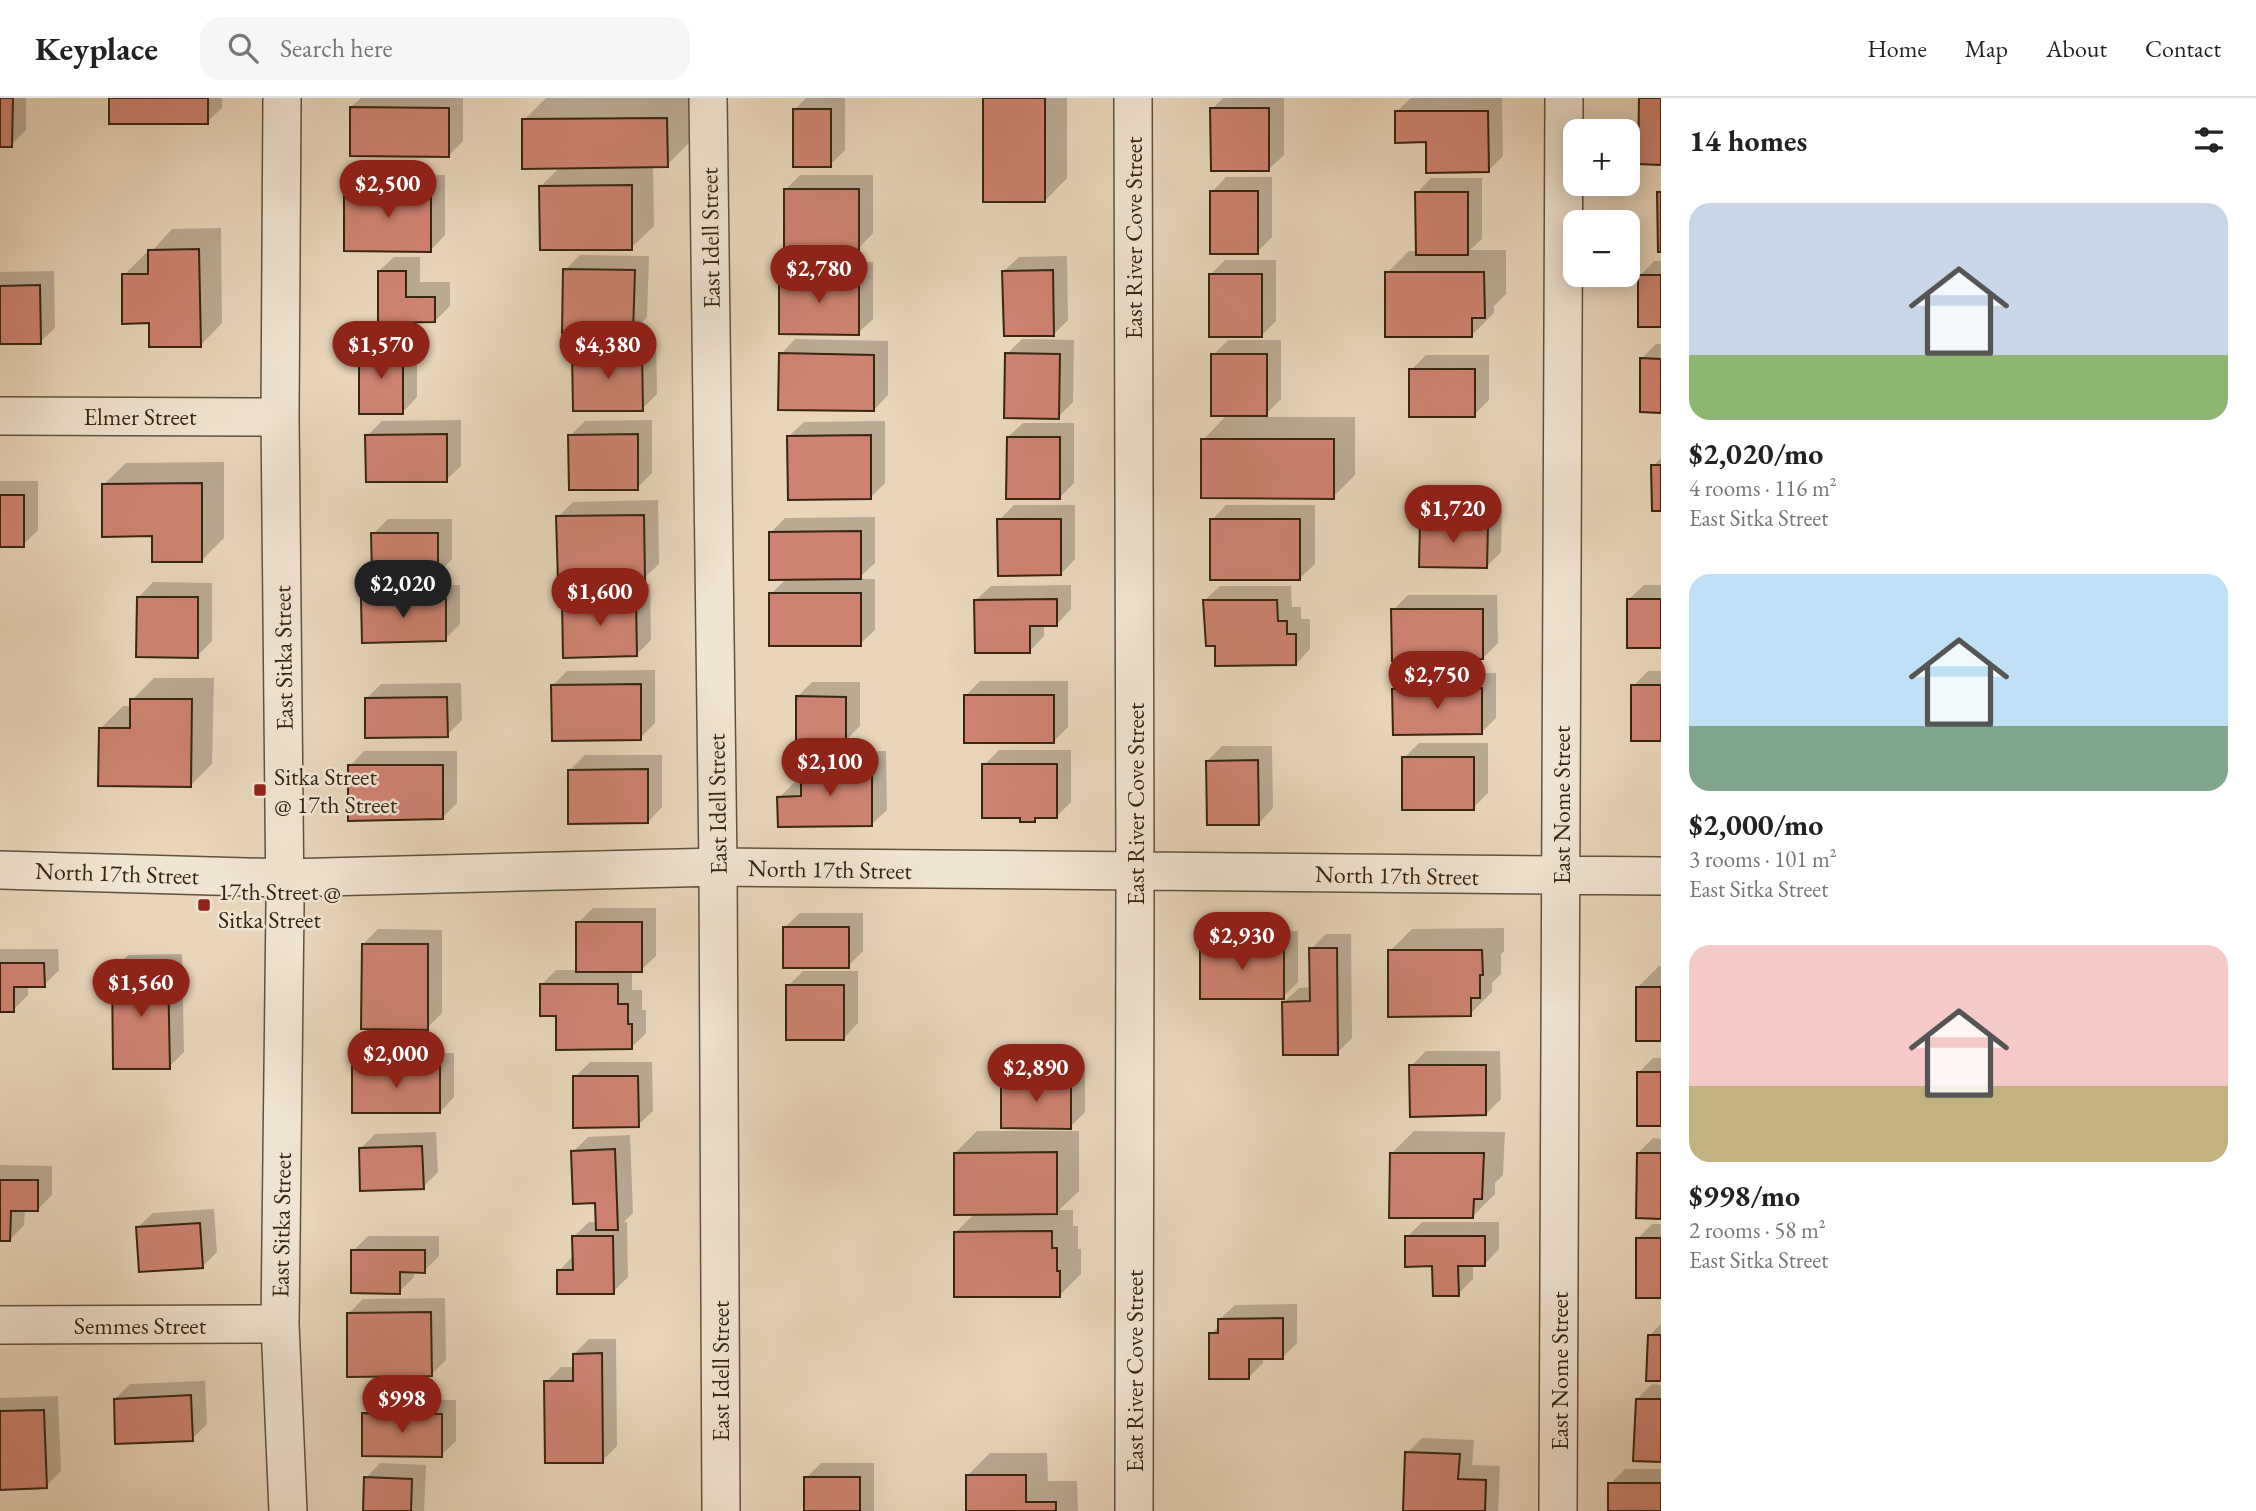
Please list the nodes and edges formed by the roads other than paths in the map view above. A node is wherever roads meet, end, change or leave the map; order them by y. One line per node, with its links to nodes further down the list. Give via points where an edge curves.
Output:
1 (282, 98): 6 (street, East Sitka Street)
2 (708, 98): 7 (street, East Idell Street)
3 (1133, 98): 9 (street, East River Cove Street)
4 (1564, 98): 10 (street, East Nome Street)
5 (0, 416): 6 (street, Elmer Street)
6 (281, 417): 12 (street, East Sitka Street)
7 (718, 867): 9 (street, North 17th Street); 12 (street, North 17th Street); 16 (street, East Idell Street)
8 (0, 870): 12 (street, North 17th Street)
9 (1135, 872): 10 (street, North 17th Street); 17 (street, East River Cove Street)
10 (1561, 876): 11 (street, North 17th Street); 18 (street, East Nome Street)
11 (1661, 876)
12 (285, 878): 13 (street, East Sitka Street)
13 (280, 1324): 14 (street, Semmes Street); 15 (street, East Sitka Street)
14 (0, 1325)
15 (288, 1511)
16 (721, 1511)
17 (1134, 1511)
18 (1558, 1511)

